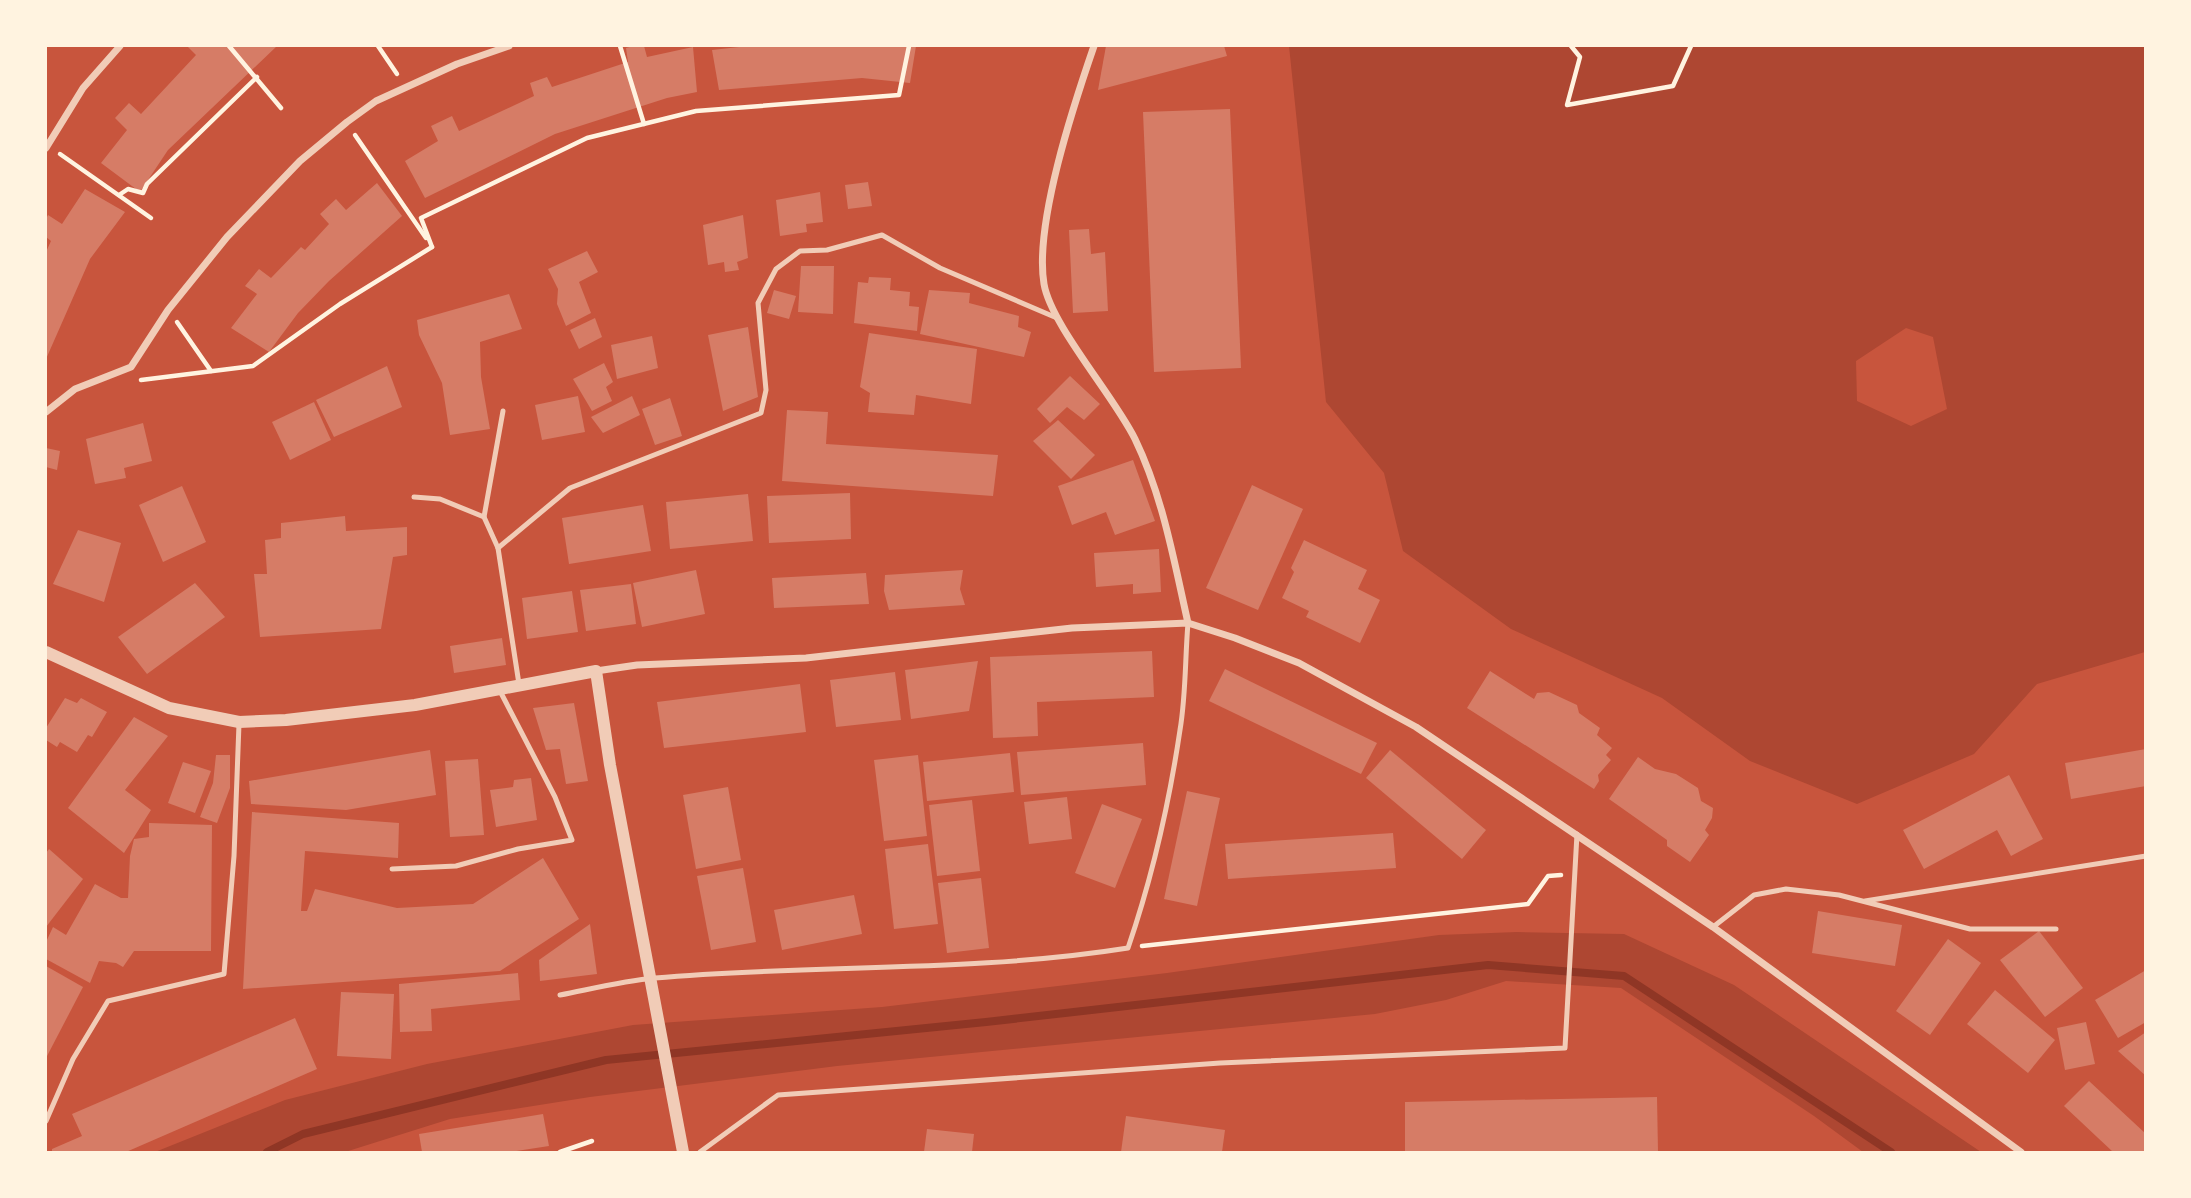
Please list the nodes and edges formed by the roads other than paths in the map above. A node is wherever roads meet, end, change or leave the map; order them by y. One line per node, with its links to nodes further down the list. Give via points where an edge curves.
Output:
1 (120, 46): 4 (street, via 83,88)
2 (509, 46): 7 (street, via 405,88 347,122 300,161 227,237 168,310 131,368 75,389)
3 (1094, 46): 5 (street, via 1046,218 1041,253 1044,286)
4 (47, 147)
5 (1058, 318): 10 (lane, via 940,268 882,235 827,250 800,251 776,269 758,303 766,390 761,413 570,488); 11 (street, via 1135,439 1158,497)
6 (503, 411): 9 (lane)
7 (46, 412)
8 (414, 497): 9 (lane, via 440,499)
9 (484, 517): 10 (lane)
10 (498, 548): 14 (lane)
11 (1188, 623): 13 (street, via 1072,628 806,658); 17 (street, via 1299,663 1416,727); 23 (lane, via 1180,735 1163,825 1128,948 1050,960 771,970)
12 (46, 652): 16 (street, via 169,708)
13 (596, 671): 14 (street); 23 (street)
14 (519, 684): 15 (street)
15 (499, 688): 16 (street, via 415,705); 19 (lane, via 572,840 456,866)
16 (239, 722): 25 (lane, via 224,974 108,1001 73,1059)
17 (1577, 833): 21 (street); 27 (lane, via 1565,1048 1220,1063 778,1095)
18 (2146, 856): 20 (lane)
19 (392, 869)
20 (1863, 901): 21 (lane, via 1786,889 1754,895); 22 (lane, via 1970,929)
21 (1713, 927): 28 (street)
22 (2056, 929)
23 (652, 985): 24 (lane); 26 (street)
24 (560, 995)
25 (46, 1121)
26 (683, 1153)
27 (700, 1153)
28 (2021, 1153)

